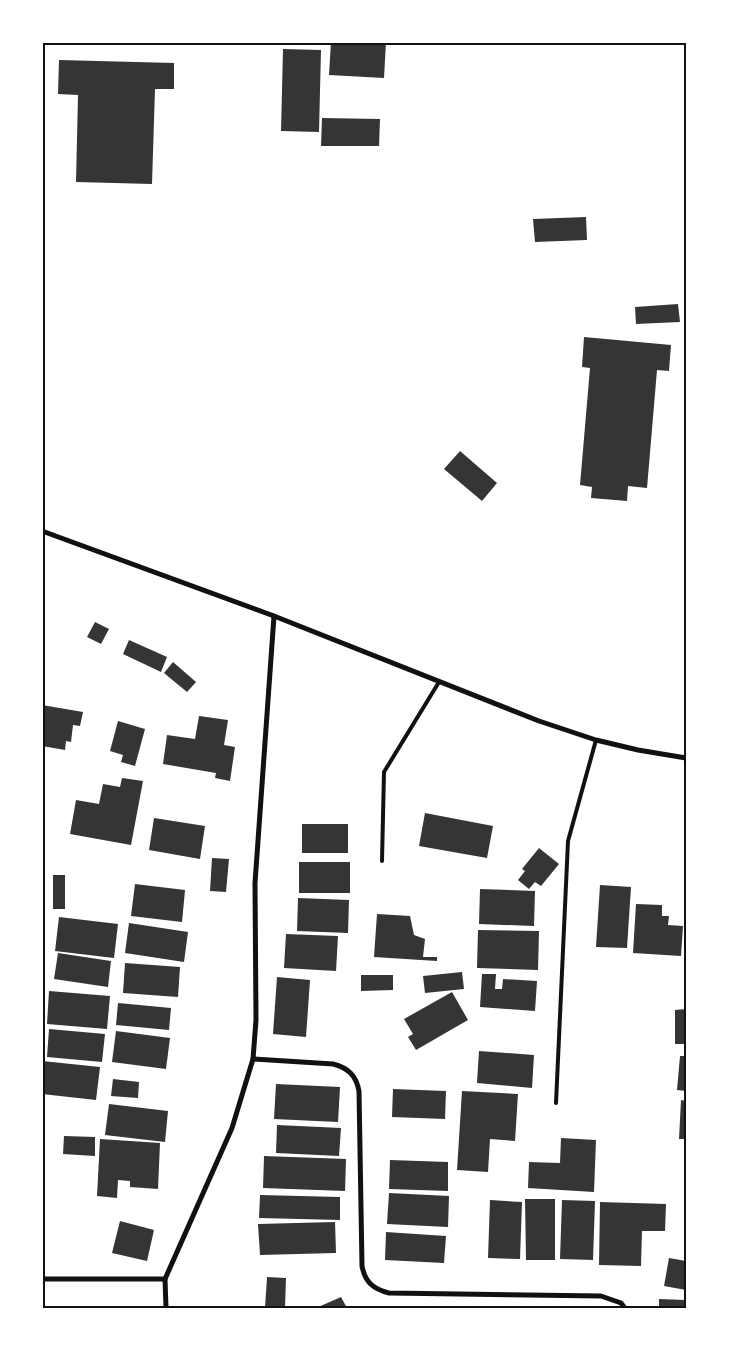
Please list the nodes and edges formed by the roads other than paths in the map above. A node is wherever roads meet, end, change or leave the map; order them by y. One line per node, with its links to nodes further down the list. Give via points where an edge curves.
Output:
1 (42, 531): 2 (street)
2 (274, 616): 3 (street); 7 (street, via 255,882 256,1020)
3 (439, 682): 4 (street); 6 (lane, via 384,772)
4 (596, 740): 5 (street); 8 (lane, via 568,840)
5 (686, 758)
6 (382, 861)
7 (253, 1060): 10 (street, via 232,1128); 12 (street, via 333,1064 343,1067 357,1081 362,1266 364,1276 378,1290 389,1293 601,1296 622,1303)
8 (556, 1103)
9 (42, 1279): 10 (street)
10 (165, 1279): 11 (street)
11 (166, 1308)
12 (625, 1308)

